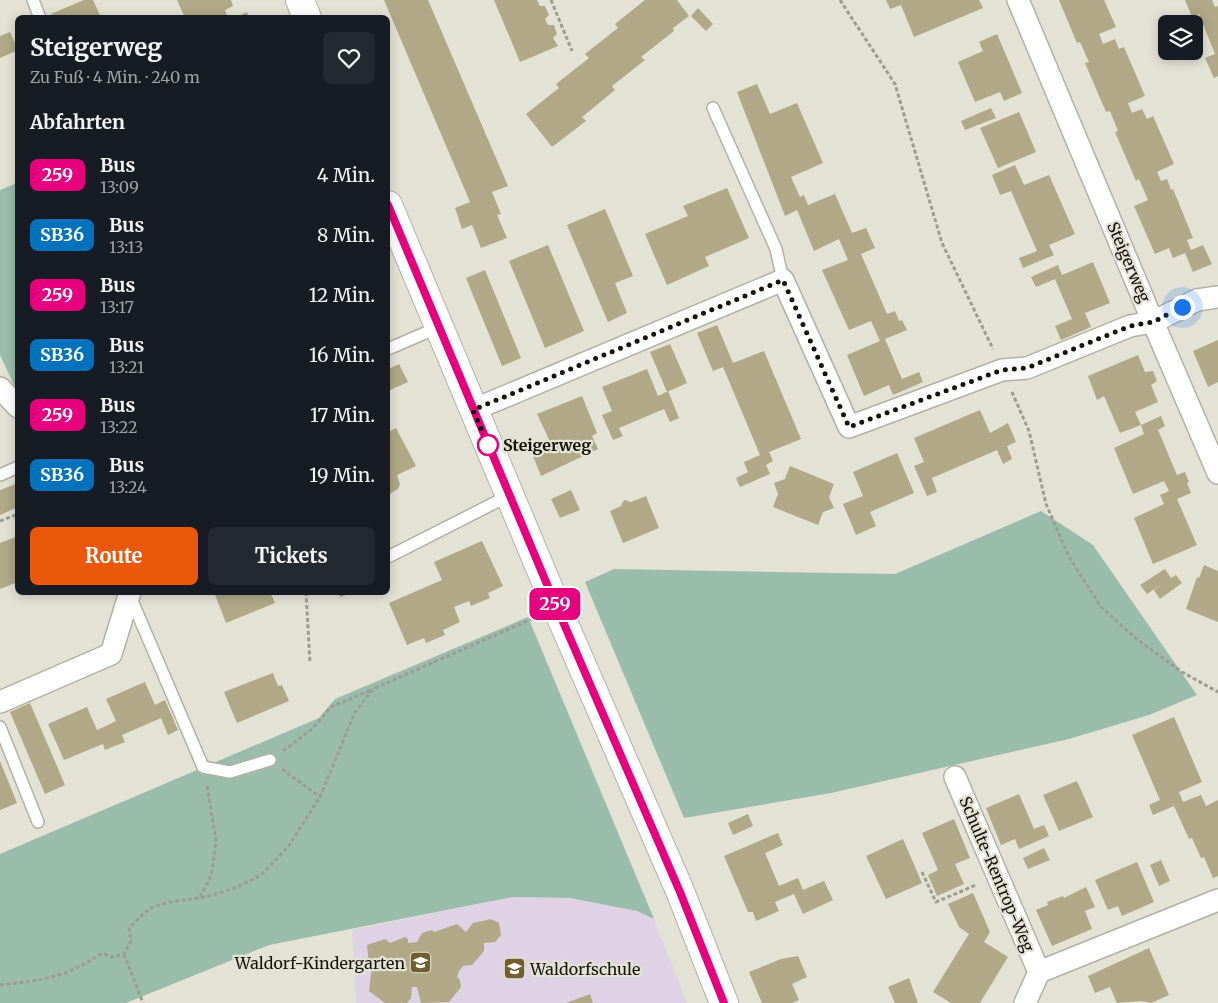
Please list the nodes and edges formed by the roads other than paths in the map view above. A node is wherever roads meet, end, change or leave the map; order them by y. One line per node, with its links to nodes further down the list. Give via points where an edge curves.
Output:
1 (33, 0): 4 (lane)
2 (300, 0): 5 (main road)
3 (1018, 0): 10 (street, Steigerweg)
4 (39, 15)
5 (306, 15)
6 (713, 108): 8 (lane, via 776,249)
7 (390, 210): 11 (main road)
8 (783, 280): 10 (street, Steigerweg, via 849,427 1002,370 1027,368 1130,326); 15 (street)
9 (1218, 297): 10 (street, via 1197,300)
10 (1153, 322): 17 (street)
11 (439, 327): 12 (lane); 15 (main road)
12 (390, 348)
13 (0, 388): 14 (street)
14 (15, 404)
15 (473, 410): 19 (main road)
16 (15, 468): 18 (lane)
17 (1218, 473)
18 (0, 475)
19 (510, 496): 20 (lane); 30 (main road, via 680,892)
20 (390, 556)
21 (130, 595): 23 (street, via 111,654)
22 (130, 595): 25 (lane, via 203,767 230,772)
23 (0, 702)
24 (0, 727): 27 (lane)
25 (270, 760)
26 (955, 776): 29 (street, Schulte-Rentrop-Weg)
27 (38, 822)
28 (1218, 900): 29 (street, Schulte-Rentrop-Weg)
29 (1039, 972): 31 (street, Schulte-Rentrop-Weg)
30 (724, 1003)
31 (1025, 1003)

